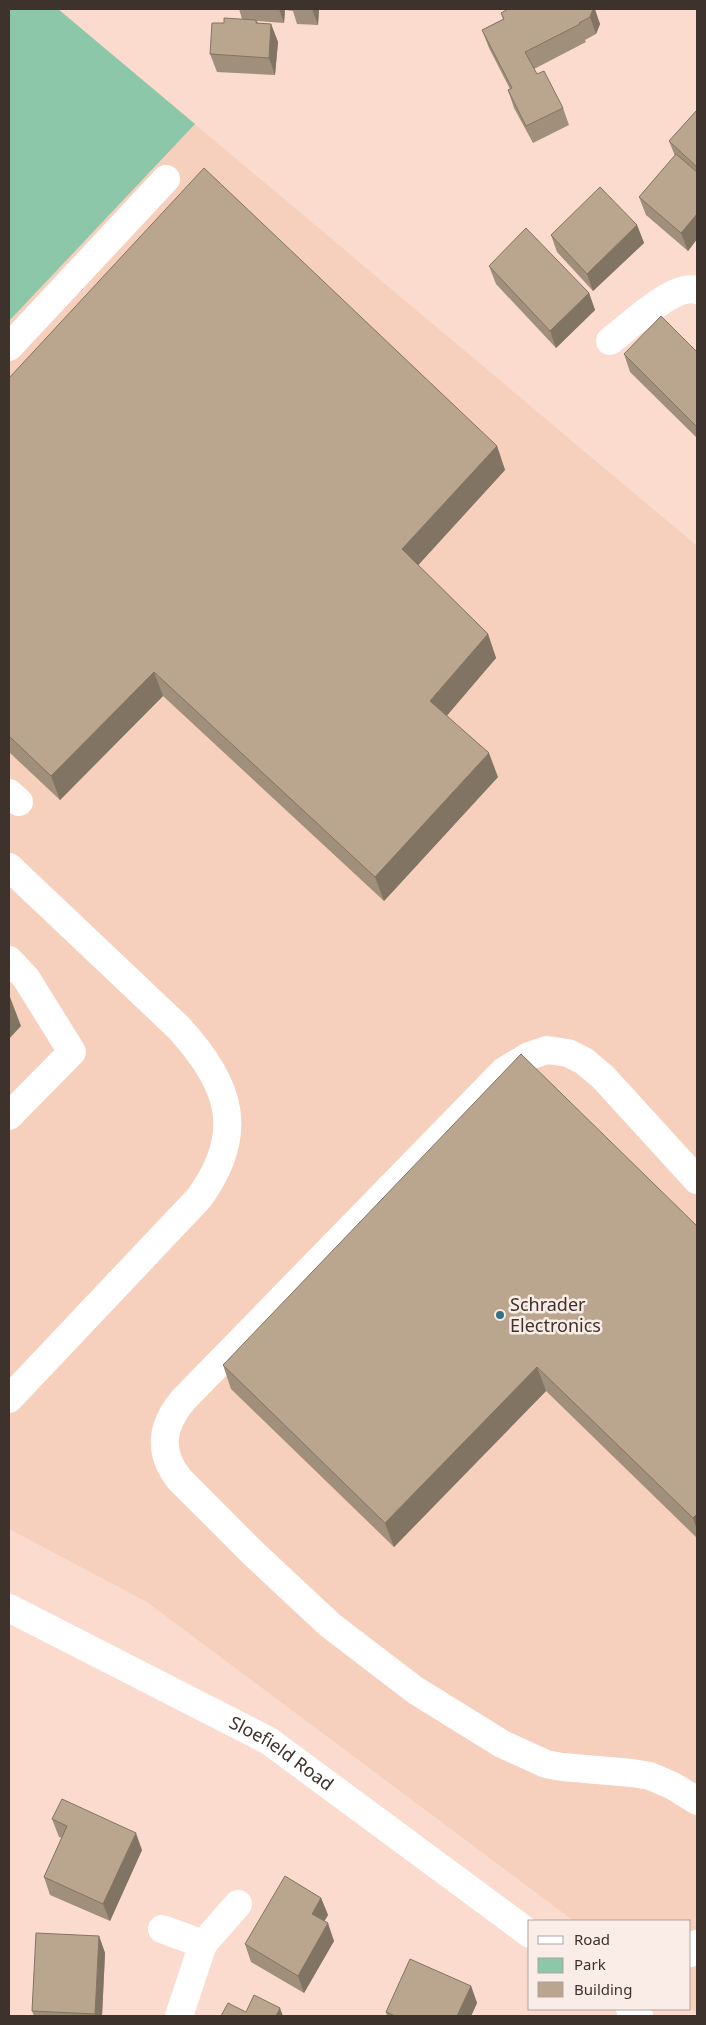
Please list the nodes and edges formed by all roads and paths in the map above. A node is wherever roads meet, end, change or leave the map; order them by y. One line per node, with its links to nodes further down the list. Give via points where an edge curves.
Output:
1 (166, 180): 4 (street)
2 (697, 290): 3 (street, via 683,289 670,294)
3 (610, 341)
4 (9, 346)
5 (9, 867): 9 (street, via 196,1047 221,1090 229,1134 219,1165 199,1198)
6 (9, 960): 7 (street, via 26,978 72,1052)
7 (9, 1116)
8 (697, 1180): 11 (street, via 584,1060 568,1052 547,1050 529,1056 504,1071 183,1400 171,1414 165,1442 171,1470 213,1513 330,1624 415,1690 530,1758 562,1767 650,1776)
9 (9, 1399)
10 (9, 1608): 14 (street, Sloefield Road, via 269,1740)
11 (697, 1801)
12 (238, 1904): 15 (street)
13 (162, 1929): 15 (street)
14 (528, 1933)
15 (204, 1944): 16 (street)
16 (179, 2016)

